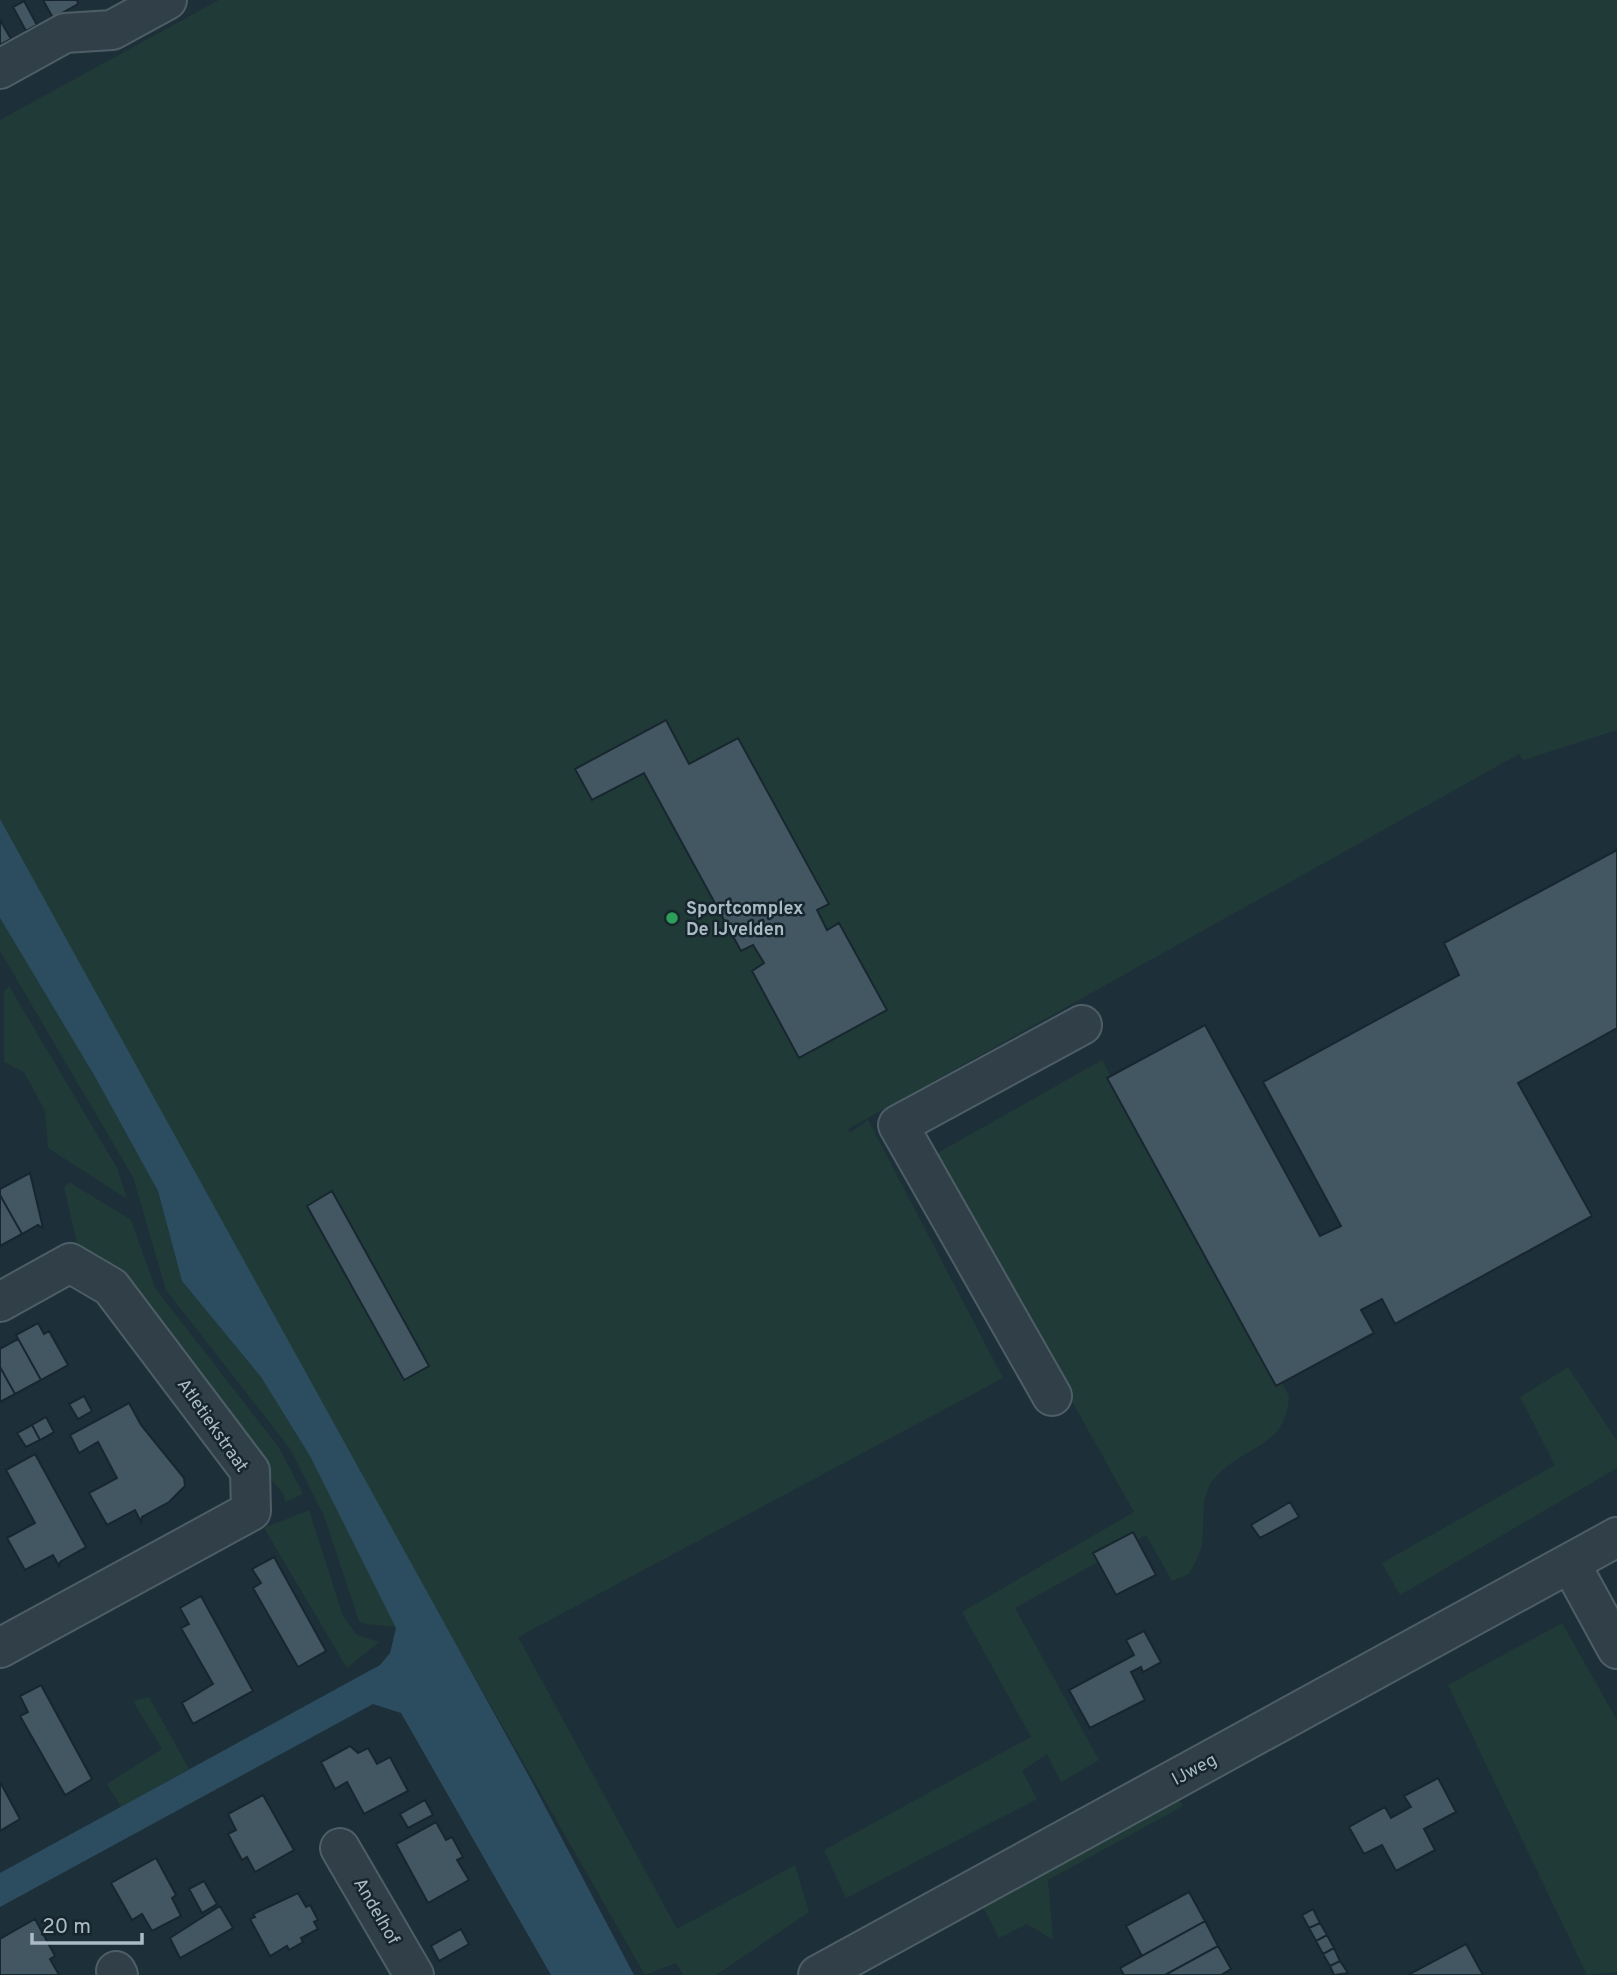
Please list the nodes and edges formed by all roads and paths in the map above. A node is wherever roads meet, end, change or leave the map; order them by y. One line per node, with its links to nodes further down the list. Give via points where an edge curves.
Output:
1 (167, 0): 2 (street, via 112,30 65,33)
2 (0, 69)
3 (1082, 1025): 5 (street, via 898,1125)
4 (0, 1302): 8 (street, Atletiekstraat, via 70,1263 111,1287 250,1471 251,1511)
5 (1052, 1396)
6 (1617, 1537): 7 (street, IJweg)
7 (1570, 1563): 9 (street); 12 (street, IJweg)
8 (0, 1648)
9 (1617, 1649)
10 (340, 1848): 11 (street, Andelhof)
11 (414, 1975)
12 (818, 1975)

